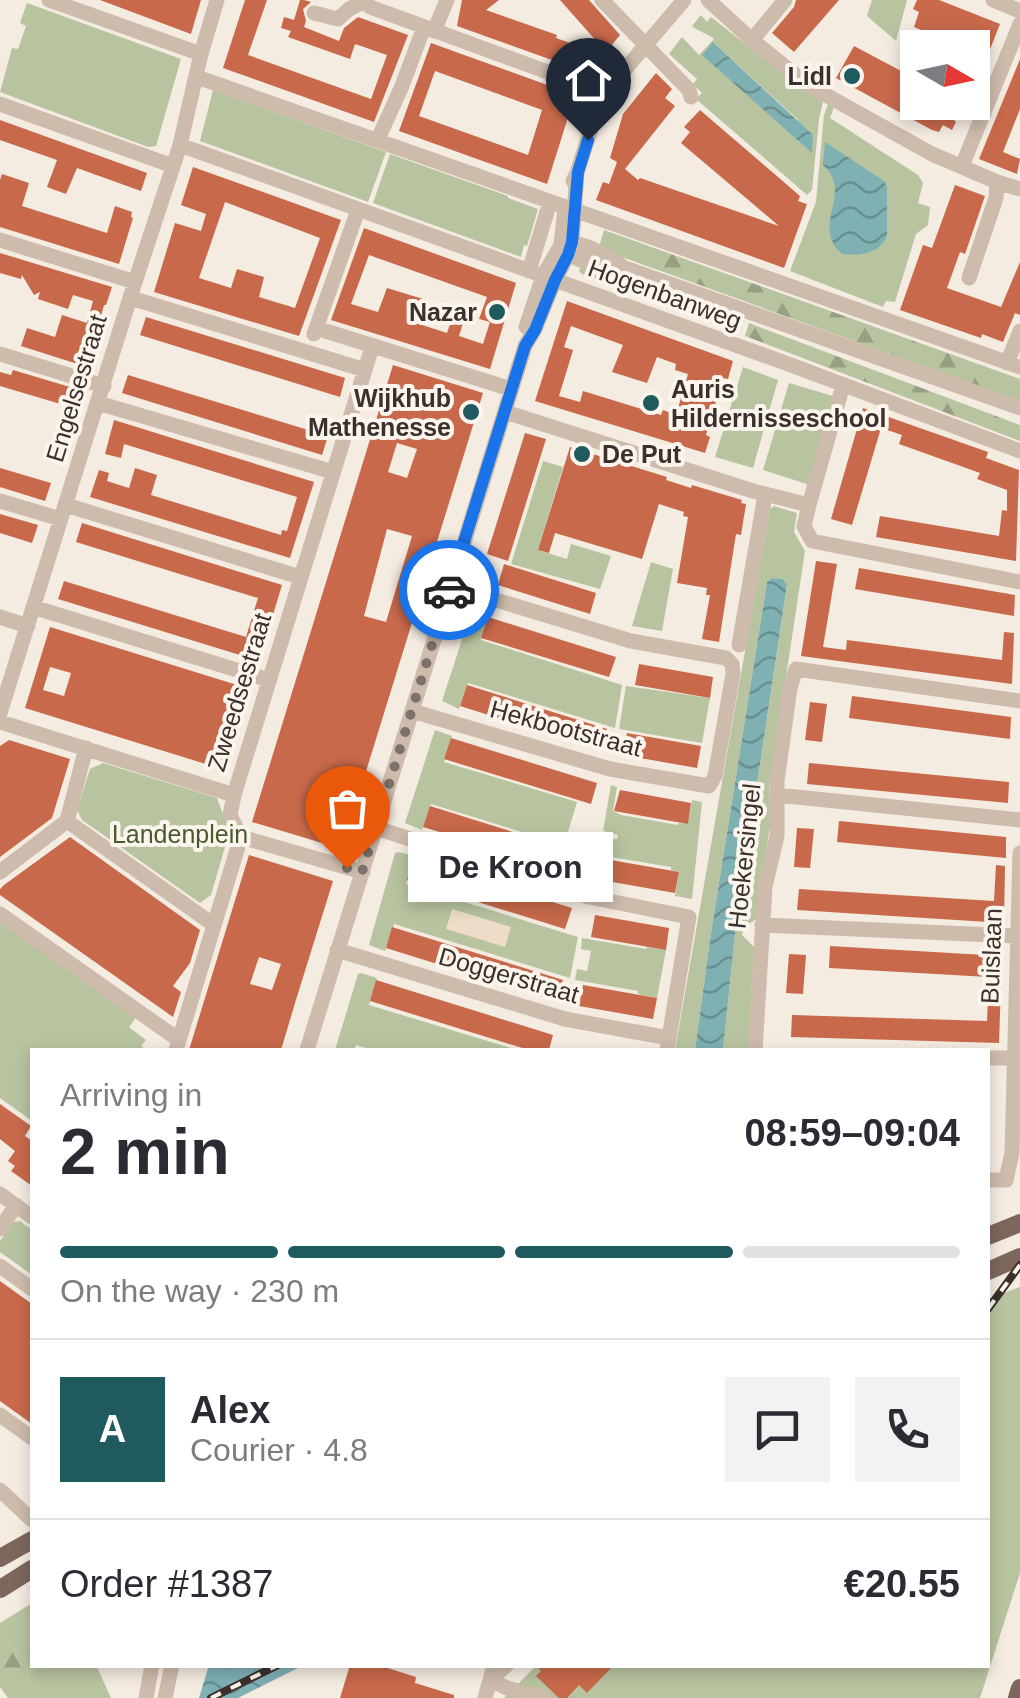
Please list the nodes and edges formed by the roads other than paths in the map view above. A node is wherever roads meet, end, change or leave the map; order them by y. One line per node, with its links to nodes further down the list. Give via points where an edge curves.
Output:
1 (49, 0): 16 (street)
2 (218, 0): 16 (street, Engelsestraat)
3 (447, 0): 13 (street)
4 (602, 0): 15 (street)
5 (684, 0): 15 (street)
6 (708, 0): 14 (street)
7 (785, 0): 14 (street)
8 (993, 0): 10 (street)
9 (365, 1): 11 (street, via 338,19); 13 (street)
10 (1020, 11)
11 (314, 14)
12 (1020, 24): 20 (street)
13 (429, 29): 18 (street); 23 (street)
14 (752, 40): 26 (street, via 826,96)
15 (645, 46): 18 (street); 19 (street)
16 (200, 54): 17 (street, Engelsestraat)
17 (197, 77): 23 (street, Hogenbanweg); 24 (street, Engelsestraat)
18 (605, 93): 29 (street)
19 (691, 96)
20 (990, 99)
21 (0, 104): 25 (street)
22 (981, 120): 26 (street)
23 (378, 139): 29 (street, Hogenbanweg)
24 (180, 145): 25 (street, Engelsestraat); 30 (street, Hogenbanweg)
25 (174, 166): 35 (street, Engelsestraat)
26 (962, 166): 27 (street)
27 (997, 182): 28 (street); 34 (street)
28 (1020, 189)
29 (563, 206): 32 (street); 33 (street); 41 (street, Hogenbanweg)
30 (358, 210): 33 (street, Hogenbanweg); 36 (street)
31 (0, 240): 35 (street)
32 (567, 247): 33 (street); 47 (street, Hogenbanweg, via 601,265)
33 (543, 276): 43 (street, Hogenbanweg); 45 (street)
34 (969, 278)
35 (133, 290): 39 (street); 44 (street, Engelsestraat)
36 (316, 328): 38 (street); 39 (street)
37 (1020, 331): 41 (street)
38 (372, 347): 42 (street, Zweedsestraat); 45 (street)
39 (308, 352): 42 (street)
40 (0, 354): 44 (street)
41 (1014, 365)
42 (365, 370): 50 (street, Zweedsestraat)
43 (844, 384): 49 (street, Hogenbanweg); 53 (street)
44 (104, 386): 46 (street, Engelsestraat)
45 (511, 390): 48 (street)
46 (98, 402): 50 (street); 54 (street, Engelsestraat)
47 (1020, 408)
48 (505, 412): 51 (street); 57 (street)
49 (1020, 451)
50 (333, 472): 55 (street, Zweedsestraat)
51 (765, 495): 53 (street); 61 (street)
52 (0, 500): 54 (street)
53 (808, 506): 56 (street, via 804,526 812,541)
54 (64, 512): 55 (street); 58 (street, Engelsestraat)
55 (300, 577): 62 (street, Zweedsestraat)
56 (1020, 582)
57 (450, 586): 64 (street); 68 (street, Hoekersingel, via 631,641 726,658 734,674)
58 (33, 607): 60 (street, Engelsestraat); 62 (street)
59 (0, 617): 60 (street)
60 (28, 626): 65 (street, Engelsestraat)
61 (739, 645)
62 (270, 680): 69 (street, Zweedsestraat)
63 (1020, 701): 70 (street, Hoekersingel, via 796,670)
64 (412, 711): 68 (street, Hekbootstraat, via 610,769); 73 (street)
65 (0, 713)
66 (0, 722): 67 (street)
67 (86, 748): 69 (street); 72 (street)
68 (709, 786)
69 (234, 795): 74 (street, Zweedsestraat, via 230,815)
70 (776, 795): 71 (street); 80 (street, Hoekersingel, via 777,836)
71 (1020, 820)
72 (67, 821): 76 (street); 79 (street)
73 (376, 828): 77 (street); 83 (street, Hoekersingel, via 589,897 690,916)
74 (241, 837): 77 (street); 79 (street, Zweedsestraat)
75 (1020, 853): 81 (street, Buislaan)
76 (0, 872)
77 (362, 872): 82 (street)
78 (0, 914): 84 (street)
79 (214, 925): 84 (street, Zweedsestraat)
80 (762, 925): 81 (street); 86 (street, Hoekersingel)
81 (1017, 936): 88 (street, Buislaan)
82 (337, 950): 83 (street, Doggerstraat); 85 (street)
83 (668, 1044)
84 (177, 1045)
85 (307, 1048)
86 (755, 1048)
87 (990, 1058): 88 (street)
88 (1013, 1058): 89 (street, Buislaan, via 1012,1153 1006,1180)
89 (990, 1180)
90 (0, 1194): 91 (street)
91 (16, 1205): 92 (street); 94 (street)
92 (30, 1216)
93 (1020, 1223): 95 (main road)
94 (0, 1229)
95 (990, 1235)
96 (1020, 1257): 98 (main road)
97 (0, 1266): 99 (street)
98 (990, 1271)
99 (30, 1288)
100 (0, 1415): 101 (street)
101 (30, 1437)
102 (2, 1494): 103 (street)
103 (30, 1518)
104 (30, 1541): 105 (main road)
105 (0, 1558)
106 (30, 1571): 107 (main road)
107 (0, 1589)
108 (151, 1668): 112 (street)
109 (171, 1668): 113 (street)
110 (492, 1672): 114 (street); 115 (street, via 507,1688)
111 (1020, 1688): 116 (main road)
112 (146, 1698)
113 (165, 1698)
114 (484, 1698)
115 (544, 1698)
116 (1017, 1698)

